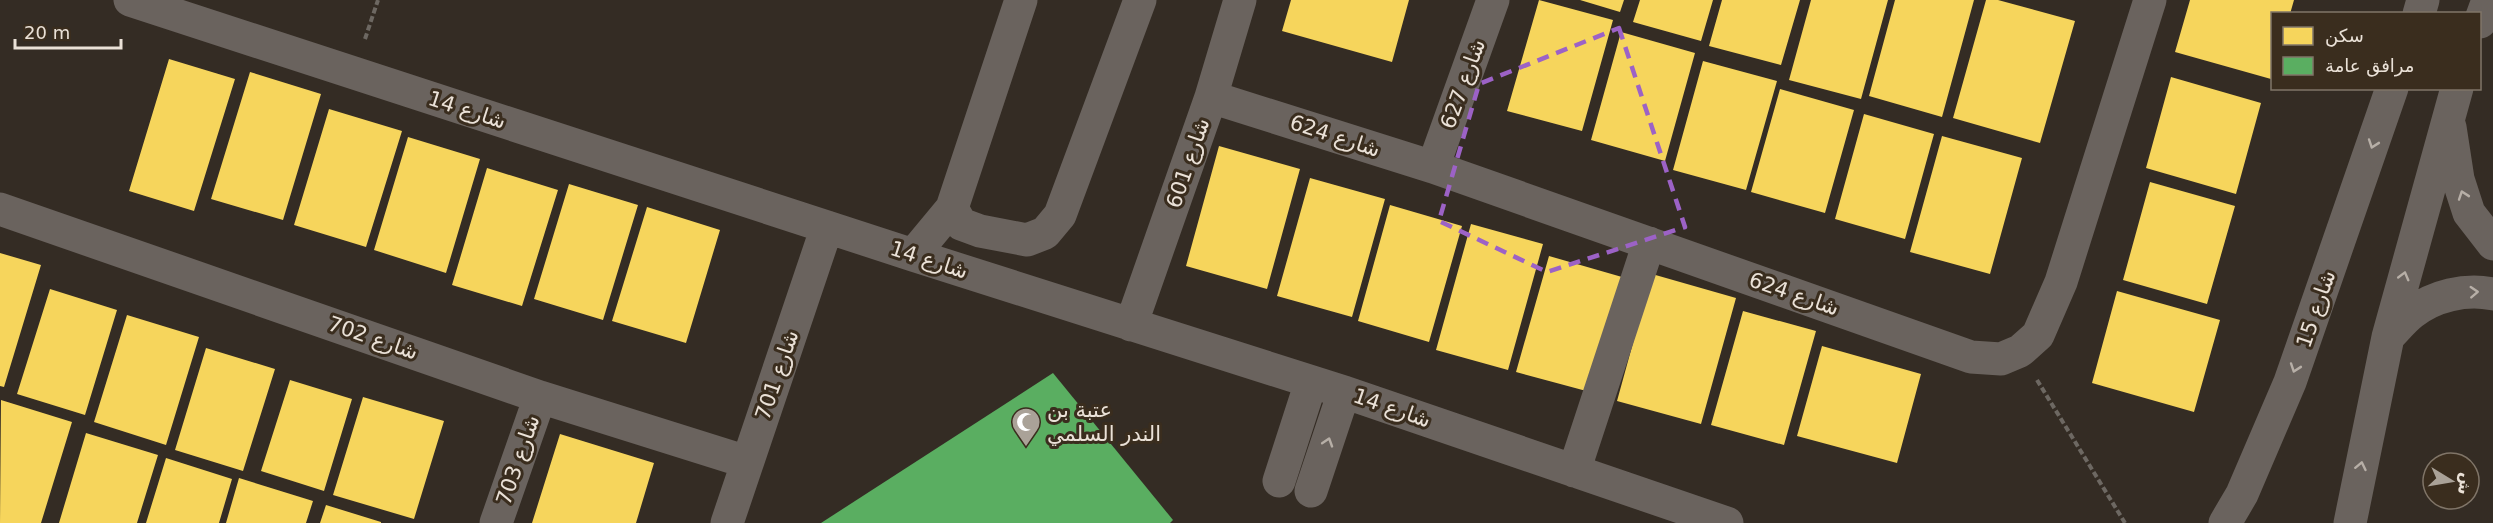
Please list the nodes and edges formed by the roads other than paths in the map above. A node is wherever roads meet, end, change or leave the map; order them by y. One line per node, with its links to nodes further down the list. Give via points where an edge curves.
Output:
1 (130, 0): 15 (street, شارع 14)
2 (1021, 0): 13 (street)
3 (1140, 0): 13 (street, via 1060,215 1045,233 1027,240 980,231 961,224)
4 (1240, 0): 10 (street, شارع 601)
5 (1493, 0): 12 (street, شارع 627)
6 (2488, 0): 8 (street)
7 (2140, 3): 16 (street, شارع 624, via 2061,282 2038,335 2020,351 2001,359 1971,357)
8 (2481, 19)
9 (2391, 90): 32 (street, شارع 15, one-way to 32, via 2290,382 2242,494)
10 (1211, 97): 12 (street, شارع 624); 20 (street, شارع 601)
11 (2452, 102): 17 (street, one-way to 11, via 2469,213 2458,179); 21 (street, one-way to 11)
12 (1433, 167): 16 (street, شارع 624)
13 (952, 208): 18 (street)
14 (0, 209): 24 (street, شارع 702)
15 (826, 227): 18 (street, شارع 14); 25 (street, شارع 701)
16 (1649, 243): 26 (street)
17 (2493, 244)
18 (913, 255): 20 (street, شارع 14)
19 (2493, 294): 21 (street, one-way to 19, via 2413,312 2447,295 2480,291)
20 (1131, 325): 22 (street, شارع 14)
21 (2388, 337): 33 (street, one-way to 21)
22 (1311, 382): 23 (street, شارع 14); 27 (street)
23 (1344, 392): 26 (street, شارع 14); 28 (street, one-way to 23)
24 (540, 397): 25 (street, شارع 702); 29 (street, شارع 703)
25 (747, 462): 30 (street, شارع 701)
26 (1574, 471): 31 (street, شارع 14)
27 (1279, 481)
28 (1311, 491)
29 (496, 523)
30 (727, 523)
31 (1727, 523)
32 (2225, 523)
33 (2350, 523)

